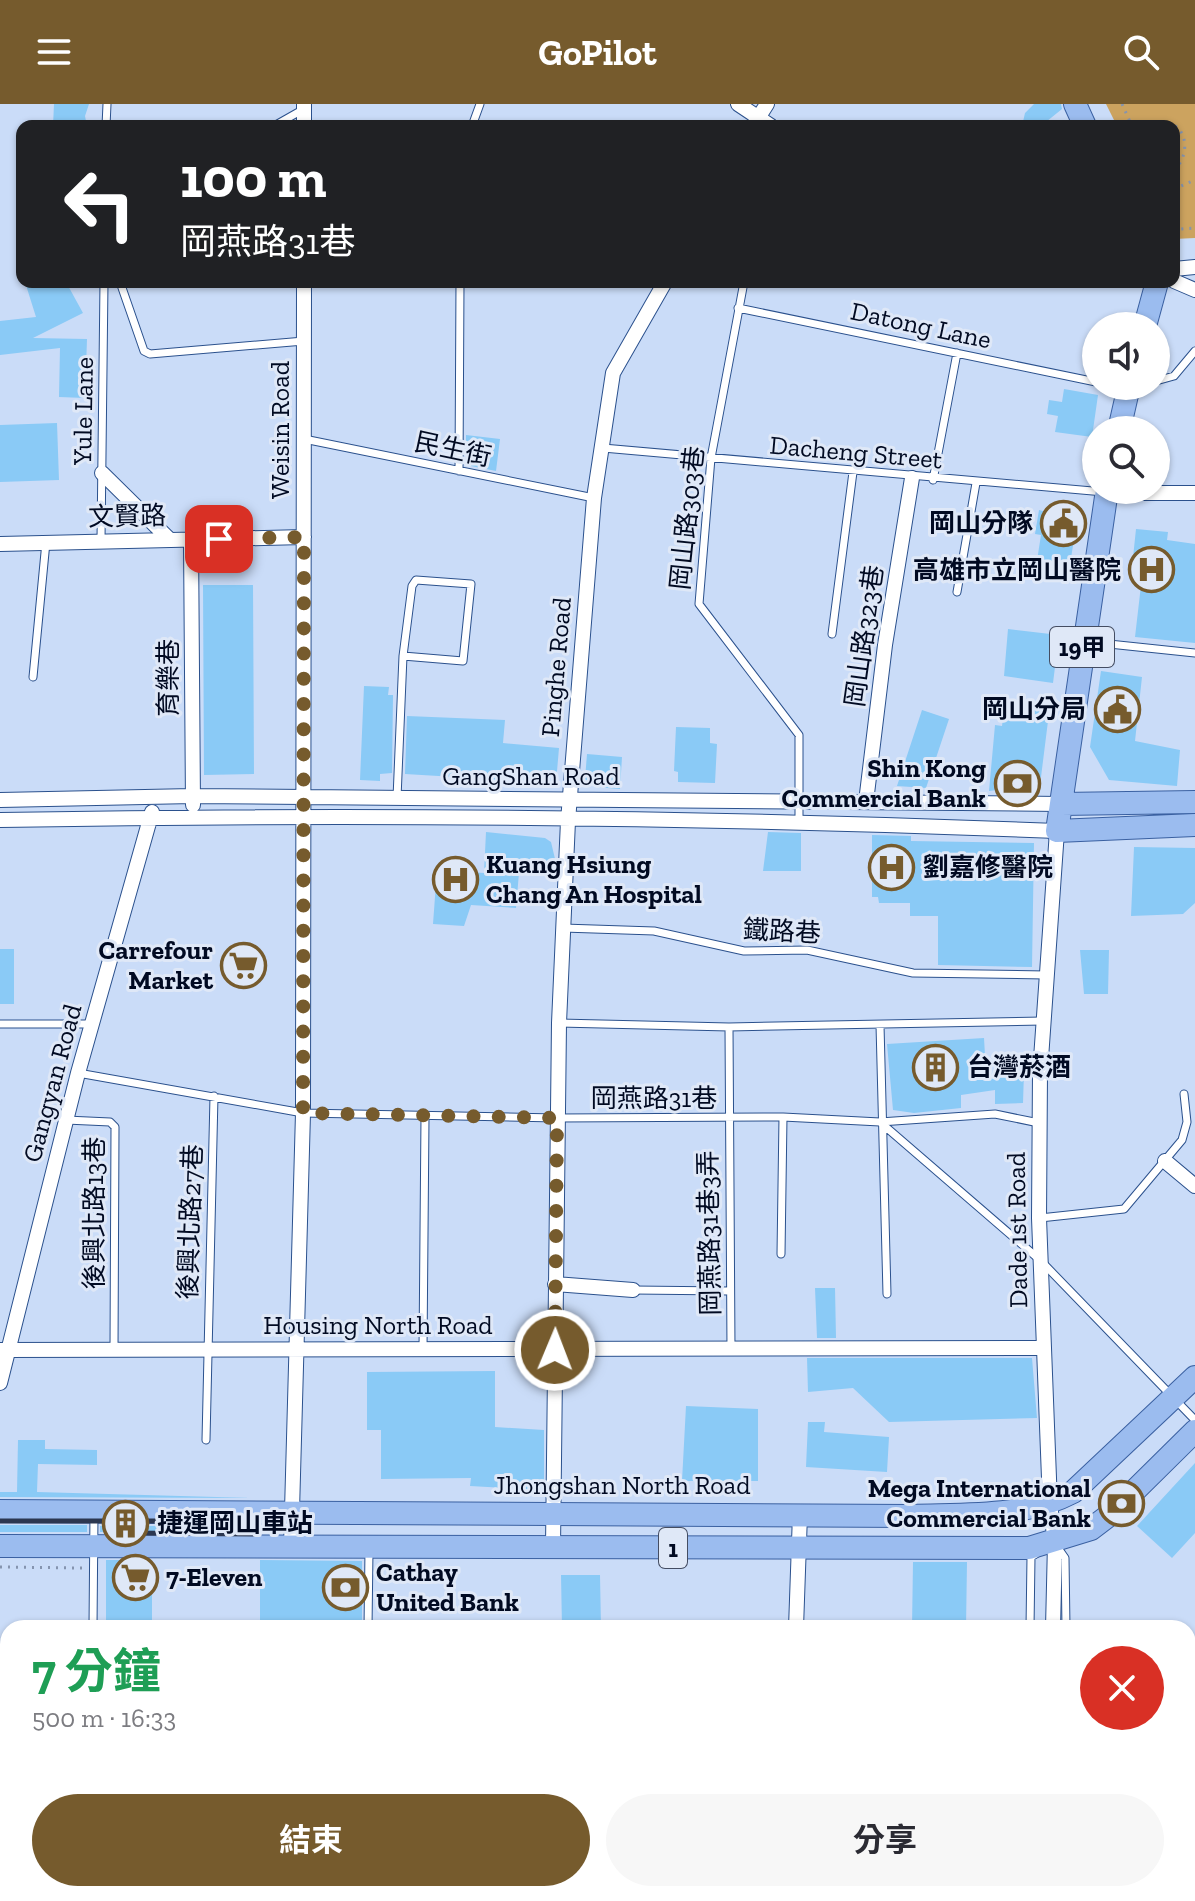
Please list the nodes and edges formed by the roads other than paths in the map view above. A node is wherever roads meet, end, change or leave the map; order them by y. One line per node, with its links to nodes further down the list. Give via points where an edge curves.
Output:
1 (738, 104): 3 (street)
2 (304, 106): 4 (lane)
3 (759, 116)
4 (283, 120)
5 (104, 288): 24 (lane, Yule Lane)
6 (122, 288): 14 (lane, via 144,351 150,354)
7 (304, 288): 14 (street, Weisin Road)
8 (460, 288): 22 (lane)
9 (662, 288): 20 (street, Pinghe Road, via 613,373)
10 (743, 288): 12 (lane, 岡山路303巷)
11 (1155, 288): 13 (main road)
12 (738, 308): 16 (lane, Datong Lane); 21 (lane, 岡山路303巷)
13 (1149, 312)
14 (304, 341): 19 (street, Weisin Road)
15 (1195, 351): 17 (lane)
16 (957, 353): 18 (lane, Datong Lane); 26 (lane)
17 (1170, 377)
18 (1082, 379)
19 (304, 439): 22 (lane, 民生街); 33 (street, Weisin Road)
20 (602, 448): 21 (lane, Dacheng Street); 31 (street, Pinghe Road)
21 (711, 458): 23 (lane, Dacheng Street); 51 (lane, 岡山路303巷, via 699,604 799,735)
22 (459, 471): 31 (lane, 民生街)
23 (853, 472): 25 (lane, Dacheng Street); 40 (lane)
24 (102, 473): 34 (street); 36 (lane, Yule Lane)
25 (912, 478): 26 (lane, Dacheng Street); 52 (street, 岡山路323巷)
26 (933, 480): 27 (lane, Dacheng Street)
27 (976, 483): 28 (lane, Dacheng Street); 39 (lane)
28 (1082, 489)
29 (1170, 492): 30 (street)
30 (1195, 493)
31 (594, 498): 50 (street, Pinghe Road)
32 (1105, 504): 41 (main road, 19甲)
33 (304, 537): 35 (street, 文賢路); 47 (street, Weisin Road)
34 (169, 539): 35 (street, 文賢路); 36 (street, 文賢路)
35 (191, 539): 46 (street, 育樂巷)
36 (101, 540): 37 (street, 文賢路)
37 (46, 542): 38 (street, 文賢路); 44 (lane)
38 (0, 544)
39 (957, 592)
40 (832, 634)
41 (1083, 641): 42 (lane); 54 (main road, 19甲)
42 (1195, 653)
43 (403, 656): 43 (lane, via 416,580 471,584 463,661); 49 (lane)
44 (33, 677)
45 (157, 796): 46 (street, GangShan Road); 48 (street, GangShan Road); 55 (street, Gangyan Road)
46 (193, 796): 47 (street, GangShan Road); 56 (street, 育樂巷)
47 (304, 797): 49 (street, GangShan Road); 57 (street, Weisin Road)
48 (0, 800)
49 (397, 800): 50 (street, GangShan Road)
50 (569, 801): 51 (street, GangShan Road); 59 (street, Pinghe Road)
51 (797, 801): 52 (street, GangShan Road); 60 (lane, 岡山路303巷)
52 (866, 802): 54 (street, GangShan Road)
53 (1195, 802): 54 (main road)
54 (1061, 804): 62 (main road, 19甲)
55 (151, 817): 56 (street, GangShan Road); 58 (street, GangShan Road); 68 (street, Gangyan Road)
56 (193, 817): 57 (street, GangShan Road)
57 (304, 817): 59 (street, GangShan Road); 74 (street, Weisin Road)
58 (0, 820)
59 (568, 821): 60 (street, GangShan Road); 63 (street, Pinghe Road)
60 (799, 822): 62 (street, GangShan Road)
61 (1195, 825): 62 (main road)
62 (1057, 831): 64 (street, Dade 1st Road)
63 (563, 928): 64 (lane, 鐵路巷, via 654,931 744,951 807,950 913,973); 66 (street, Pinghe Road)
64 (1046, 975): 65 (street, Dade 1st Road)
65 (1043, 1021): 69 (lane); 81 (street, Dade 1st Road)
66 (559, 1023): 70 (lane); 78 (street, Pinghe Road)
67 (0, 1024): 68 (lane)
68 (92, 1024): 71 (street, Gangyan Road)
69 (880, 1025): 70 (lane); 80 (lane)
70 (729, 1027): 76 (lane, 岡燕路31巷3弄)
71 (78, 1073): 73 (lane, 岡燕路31巷); 79 (street, Gangyan Road)
72 (1184, 1094): 82 (lane, via 1186,1130)
73 (214, 1096): 74 (lane, 岡燕路31巷); 92 (lane, 後興北路27巷)
74 (303, 1113): 75 (lane, 岡燕路31巷); 93 (street, Weisin Road)
75 (425, 1117): 78 (lane, 岡燕路31巷); 97 (lane)
76 (727, 1117): 77 (lane, 岡燕路31巷); 78 (lane, 岡燕路31巷); 89 (lane, 岡燕路31巷3弄)
77 (783, 1117): 80 (lane, 岡燕路31巷); 85 (lane)
78 (557, 1118): 87 (street, Pinghe Road)
79 (66, 1120): 95 (street, Gangyan Road); 96 (lane, 後興北路13巷, via 110,1122 115,1127)
80 (880, 1122): 81 (lane, 岡燕路31巷, via 995,1114); 86 (lane); 90 (lane)
81 (1040, 1123): 84 (street, Dade 1st Road)
82 (1165, 1161): 83 (street); 84 (lane, via 1124,1209)
83 (1195, 1186)
84 (1039, 1218): 86 (street, Dade 1st Road)
85 (781, 1254)
86 (1040, 1260): 91 (street, Dade 1st Road); 101 (lane)
87 (555, 1284): 88 (street); 98 (street, Pinghe Road)
88 (633, 1290): 89 (lane)
89 (730, 1291): 94 (lane, 岡燕路31巷3弄)
90 (887, 1294)
91 (1043, 1348): 94 (street, Housing North Road); 105 (street, Dade 1st Road)
92 (206, 1349): 93 (street, Housing North Road); 96 (street, Housing North Road); 104 (lane, 後興北路27巷)
93 (297, 1349): 97 (street, Housing North Road); 108 (street, Weisin Road)
94 (731, 1349): 98 (street, Housing North Road)
95 (4, 1350): 96 (street, Housing North Road); 100 (street, Gangyan Road)
96 (114, 1350)
97 (423, 1350): 98 (street, Housing North Road)
98 (555, 1350): 109 (street, Pinghe Road)
99 (1195, 1377): 101 (main road, Jhongshan North Road / 1)
100 (0, 1383)
101 (1175, 1399): 102 (lane); 105 (main road, Jhongshan North Road / 1, via 1089,1480)
102 (1195, 1420)
103 (1195, 1431): 111 (main road, 1, via 1112,1513 1091,1529)
104 (206, 1440)
105 (1050, 1504): 110 (main road, Jhongshan North Road / 1, via 985,1513); 111 (street, Dade 1st Road)
106 (0, 1511): 107 (main road, Jhongshan North Road / 1)
107 (94, 1512): 108 (main road, Jhongshan North Road / 1); 113 (lane)
108 (293, 1512): 109 (main road, Jhongshan North Road / 1); 114 (street, Weisin Road)
109 (553, 1514): 110 (main road, Jhongshan North Road / 1); 116 (street, Pinghe Road)
110 (800, 1514): 117 (street)
111 (1055, 1543): 117 (main road, 1, via 998,1549); 121 (lane, via 1031,1557); 122 (street, Dade 1st Road); 123 (lane, via 1065,1558)
112 (0, 1546): 113 (main road, 1)
113 (93, 1547): 114 (main road, 1); 118 (lane)
114 (291, 1547): 115 (main road, 1)
115 (369, 1547): 116 (main road, 1); 119 (lane)
116 (553, 1547): 117 (main road, 1)
117 (800, 1548): 120 (street)
118 (93, 1620)
119 (368, 1620)
120 (796, 1620)
121 (1030, 1620)
122 (1053, 1620)
123 (1066, 1620)

